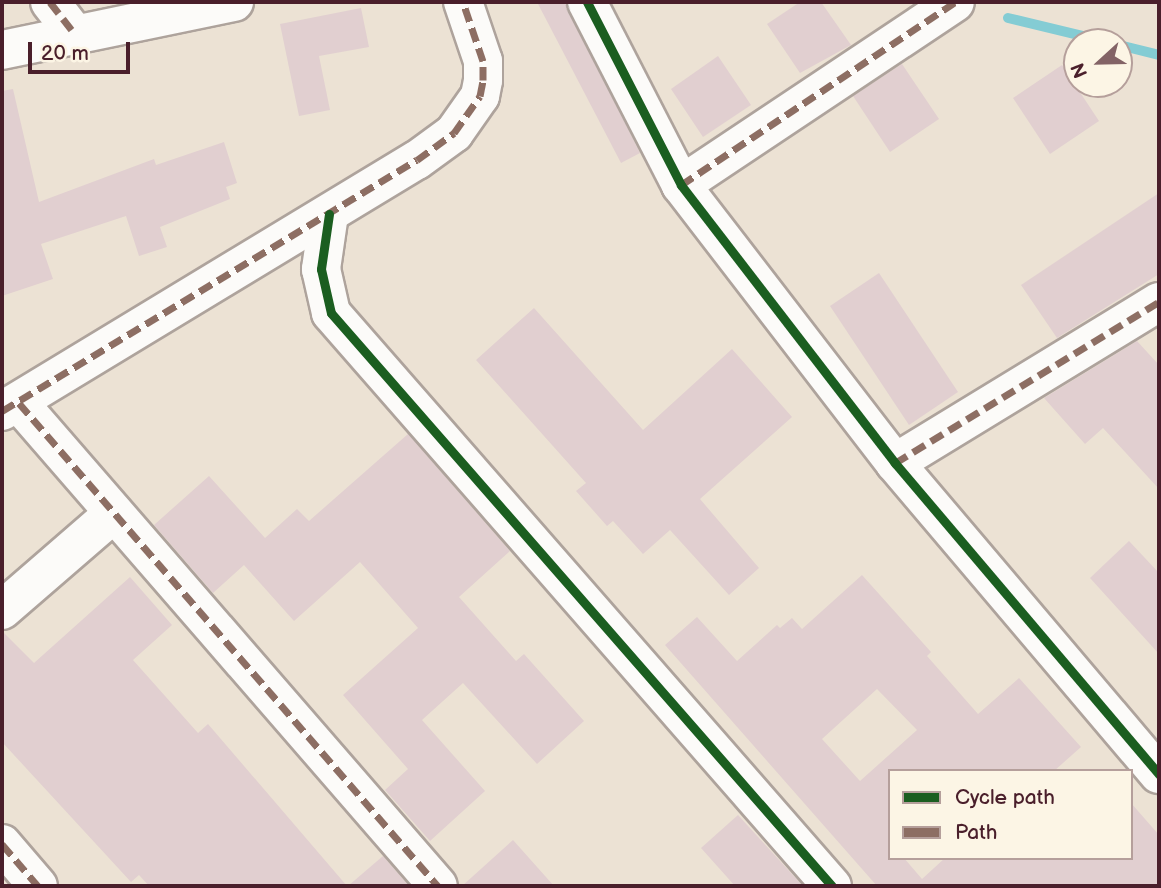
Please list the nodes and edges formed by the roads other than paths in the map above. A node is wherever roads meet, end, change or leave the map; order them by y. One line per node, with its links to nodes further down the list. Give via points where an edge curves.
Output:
1 (50, 2): 6 (street)
2 (234, 2): 6 (street)
3 (464, 2): 9 (street, via 483,61 480,96 469,116 417,160)
4 (587, 2): 8 (street)
5 (955, 2): 8 (street)
6 (75, 34): 7 (street)
7 (2, 50)
8 (681, 185): 12 (street)
9 (329, 214): 11 (street); 19 (street, via 321,269 331,313)
10 (1159, 302): 12 (street)
11 (10, 407): 13 (street)
12 (895, 463): 15 (street)
13 (114, 513): 14 (street); 18 (street)
14 (2, 610)
15 (1159, 774)
16 (2, 844): 17 (street)
17 (38, 886)
18 (438, 886)
19 (832, 886)

